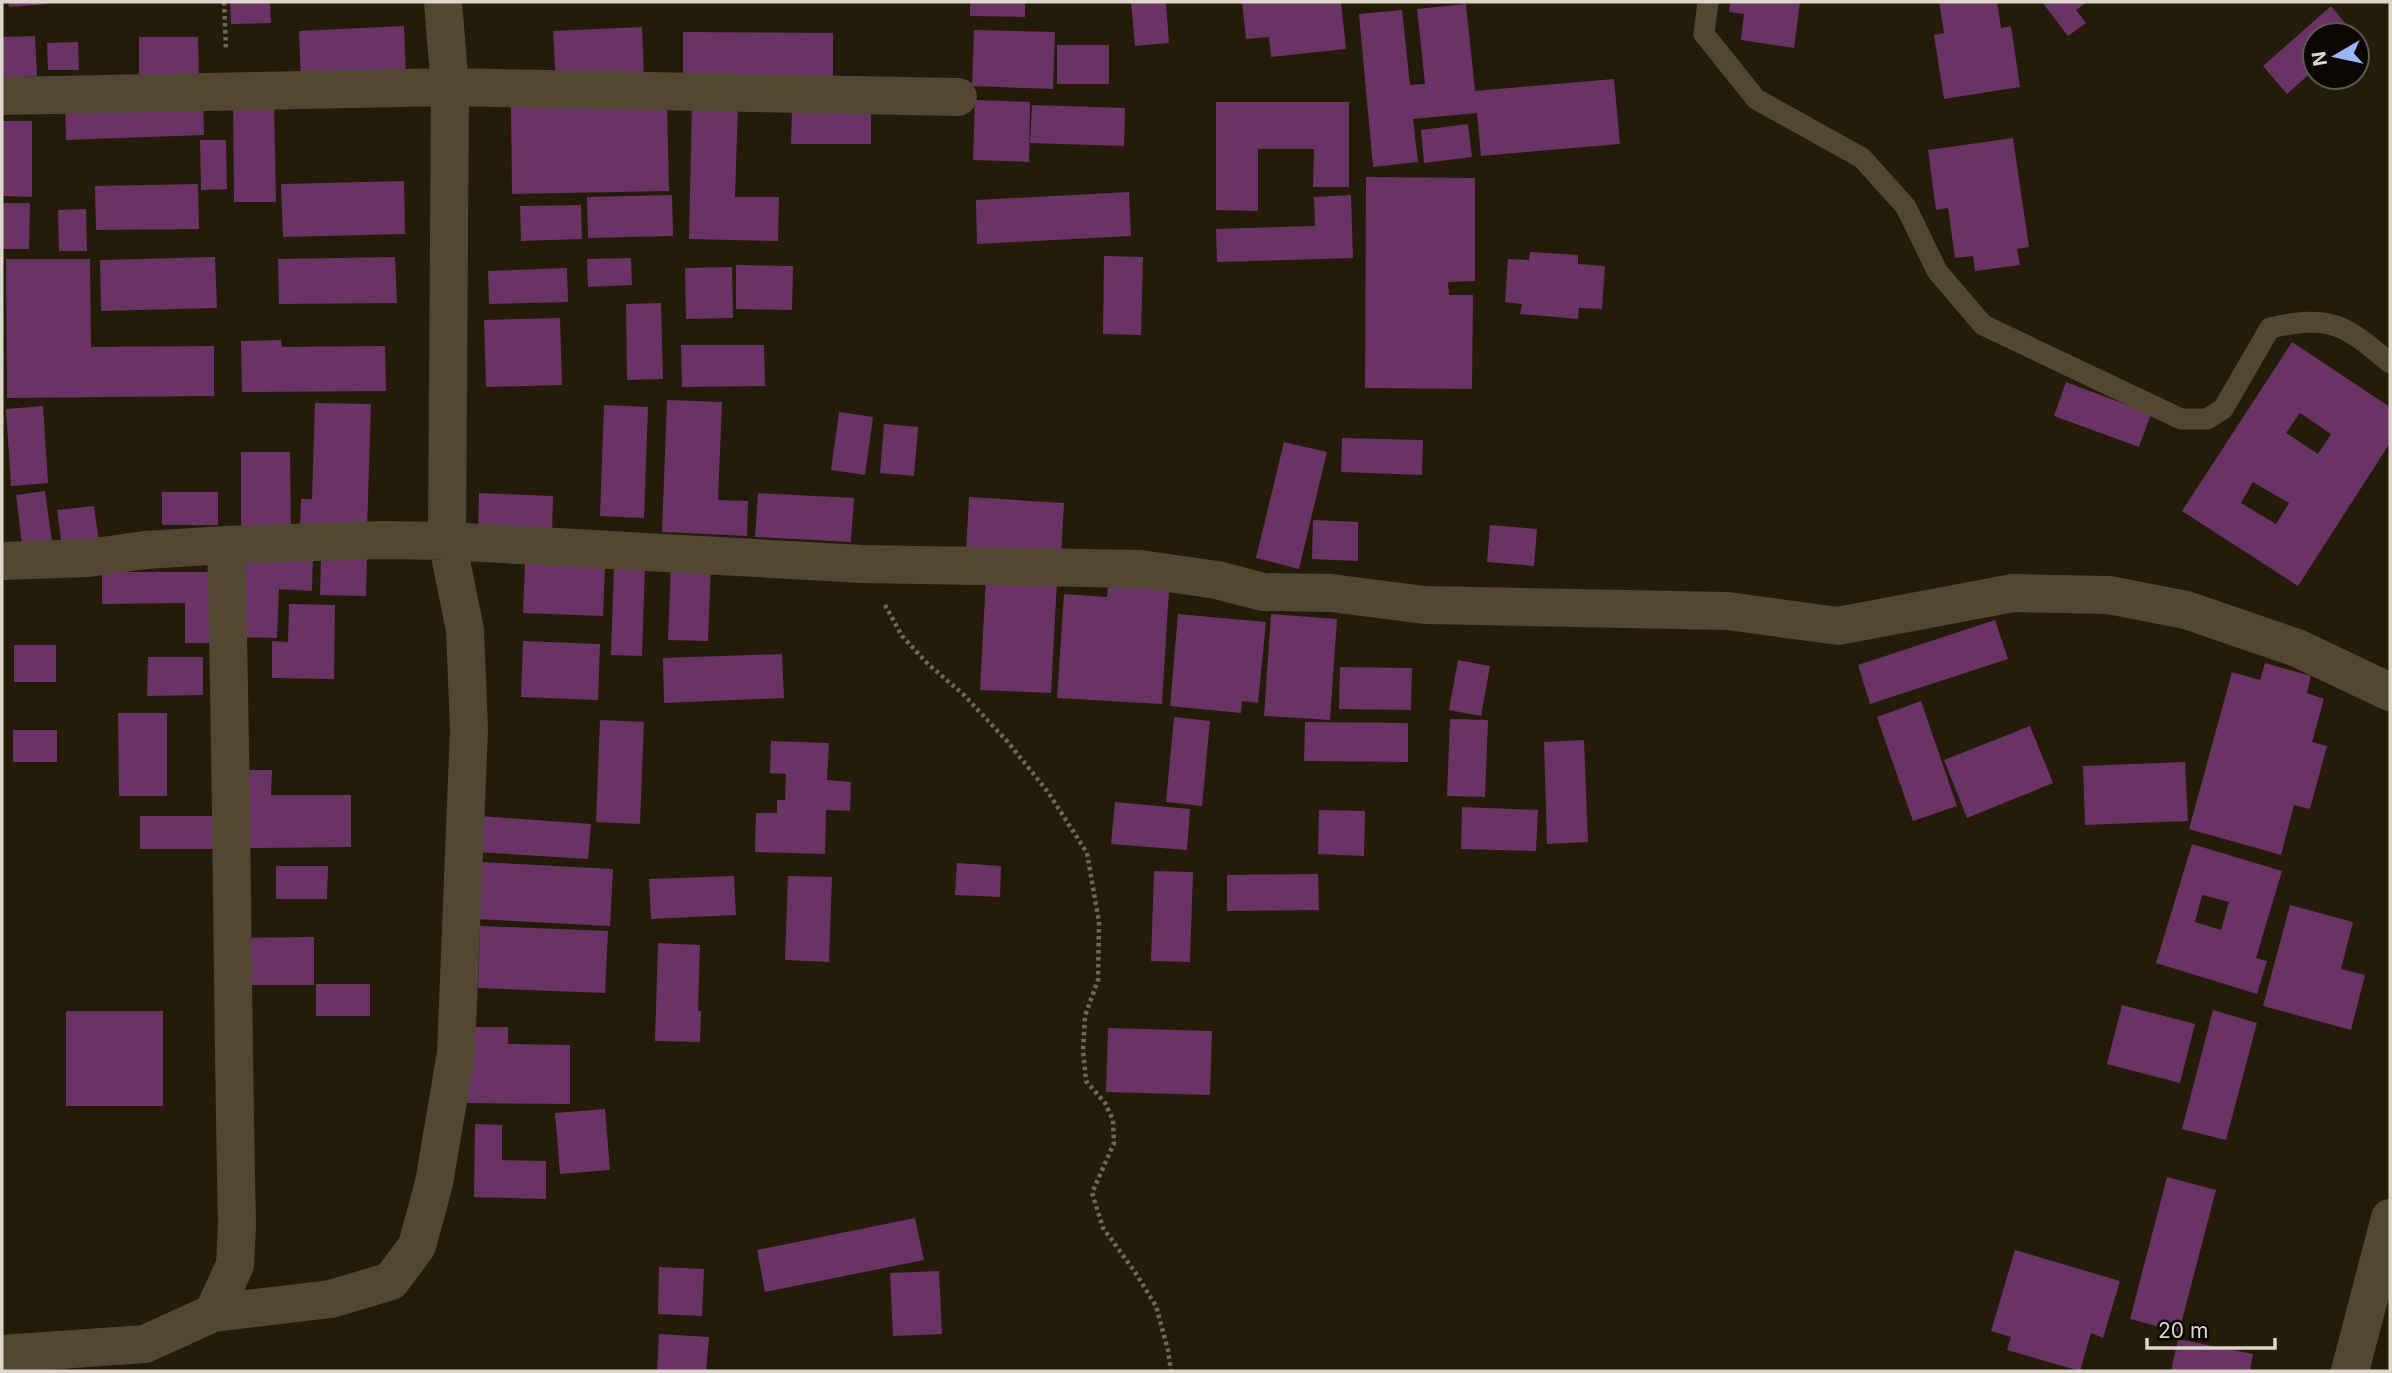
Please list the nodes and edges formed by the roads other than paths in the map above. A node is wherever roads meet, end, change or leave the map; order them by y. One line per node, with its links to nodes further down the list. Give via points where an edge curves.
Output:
1 (443, 2): 3 (street)
2 (1708, 2): 6 (lane, via 1704,34 1756,99 1862,158 1906,207 1937,271 1983,325 2181,419 2207,419 2223,409 2270,328 2299,321 2328,323 2354,332)
3 (450, 87): 4 (street); 5 (street); 7 (street)
4 (2, 96)
5 (958, 97)
6 (2390, 363)
7 (447, 541): 8 (street); 10 (street, via 862,564 1140,569 1262,592 1331,593 1425,605 1728,611 1838,626 2013,593 2109,595 2198,614 2297,648); 12 (street, via 464,630 469,729 456,1054 417,1247 391,1282 331,1299)
8 (226, 545): 9 (street); 12 (street, via 237,1225 234,1265)
9 (2, 562)
10 (2390, 692)
11 (2390, 1218): 14 (street)
12 (213, 1313): 13 (street, via 145,1344)
13 (2, 1354)
14 (2350, 1371)

